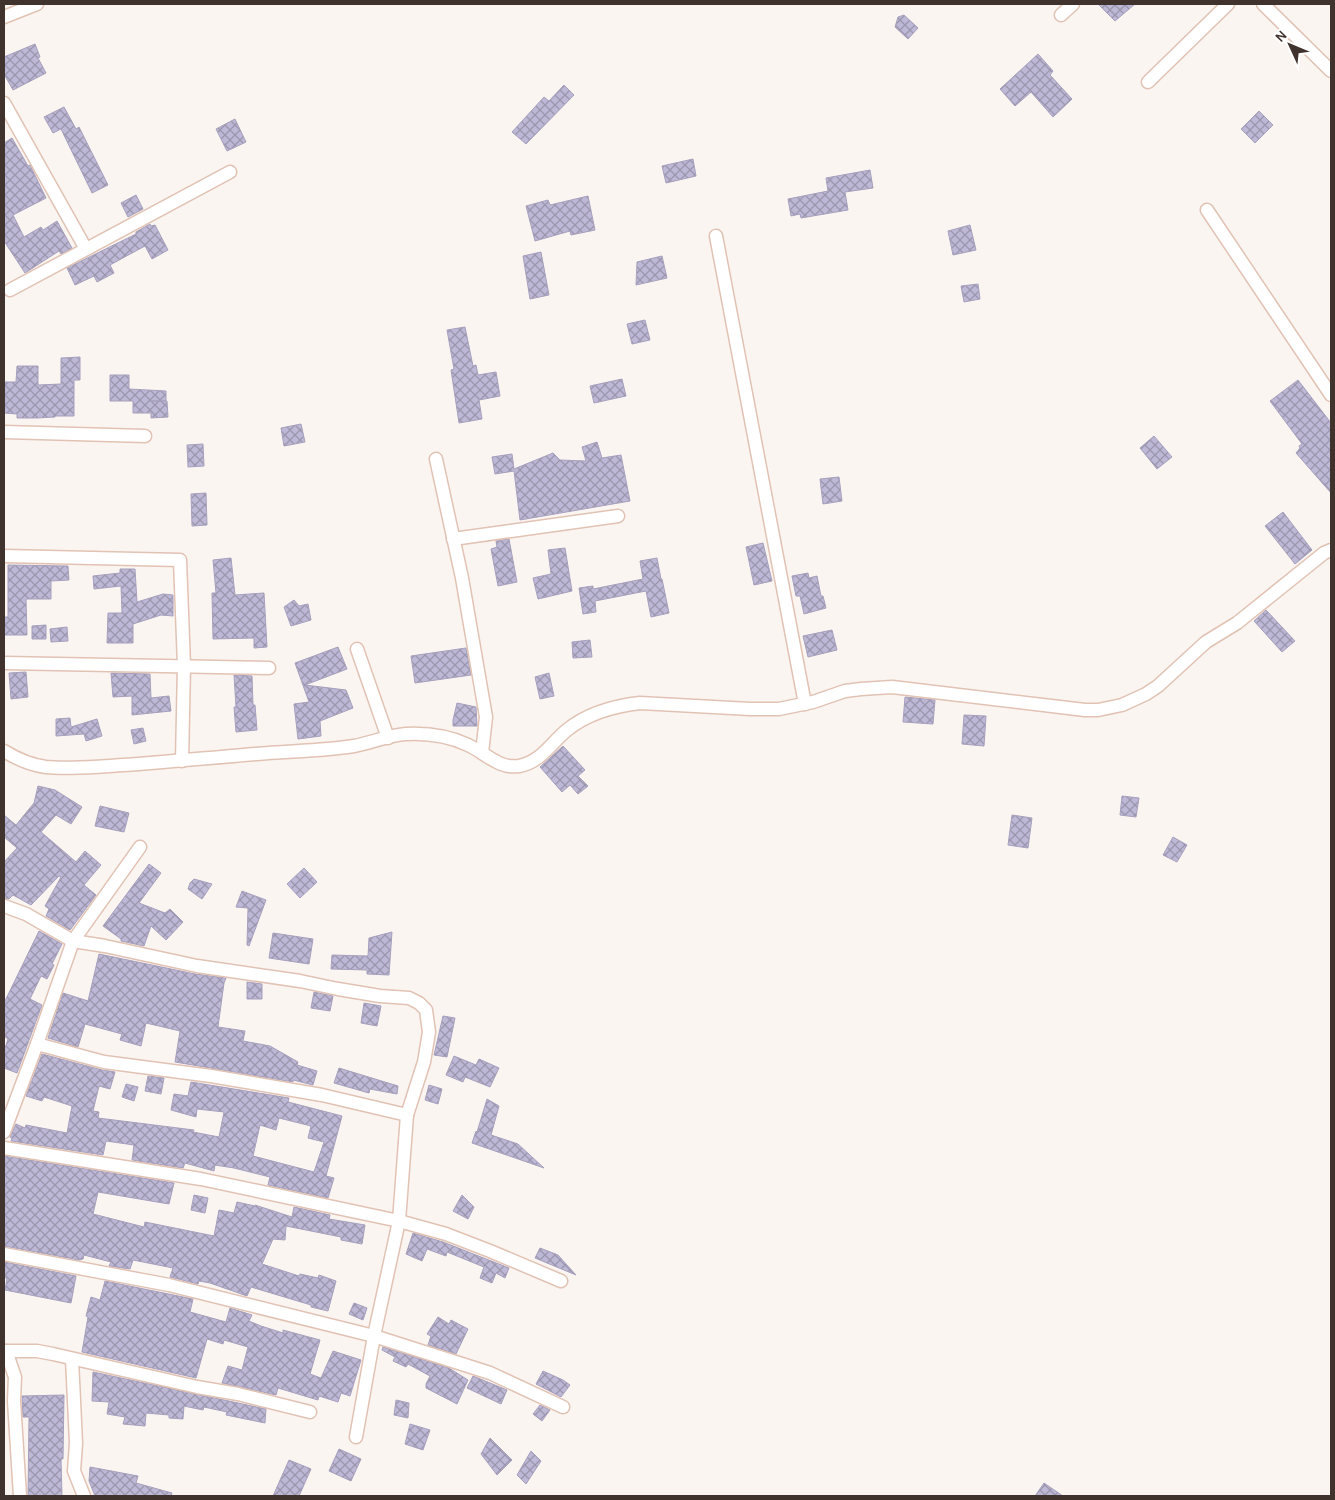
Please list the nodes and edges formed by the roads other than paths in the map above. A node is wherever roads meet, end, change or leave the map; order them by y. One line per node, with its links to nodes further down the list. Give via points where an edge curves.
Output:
1 (37, 4): 6 (street)
2 (1073, 4): 5 (street)
3 (1228, 4): 8 (street)
4 (1263, 4): 7 (street)
5 (1061, 15)
6 (4, 17)
7 (1329, 64)
8 (1148, 82)
9 (4, 102): 13 (street)
10 (230, 172): 13 (street)
11 (1207, 210): 15 (street)
12 (716, 236): 27 (street)
13 (86, 248): 14 (street)
14 (10, 290)
15 (1331, 395)
16 (4, 432): 17 (street)
17 (145, 436)
18 (436, 459): 20 (street)
19 (618, 516): 20 (street)
20 (454, 540): 30 (street, via 486,717)
21 (1331, 550): 27 (street, via 1237,623 1206,642 1158,686 1122,705 1085,710 892,687 861,689)
22 (4, 556): 25 (street, via 180,560)
23 (357, 649): 28 (street)
24 (4, 663): 25 (street)
25 (184, 666): 26 (street); 31 (street)
26 (269, 668)
27 (805, 704): 30 (street, via 764,710 640,703 624,705 608,708 579,722 544,754 528,763 519,766 502,764)
28 (388, 738): 30 (street, via 403,734 438,736); 31 (street, via 329,749)
29 (4, 751): 31 (street, via 24,762 47,767)
30 (482, 753)
31 (182, 761)
32 (140, 847): 34 (street)
33 (4, 906): 34 (street, via 26,914)
34 (73, 941): 35 (street); 36 (street, via 197,966 414,1000 426,1010 429,1032 424,1062)
35 (37, 1044): 36 (street, via 104,1062 211,1076); 37 (street)
36 (407, 1115): 39 (street)
37 (4, 1132)
38 (4, 1148): 39 (street, via 202,1179)
39 (399, 1221): 41 (street, via 446,1234); 42 (street)
40 (4, 1254): 42 (street, via 169,1285)
41 (561, 1281)
42 (374, 1336): 45 (street, via 490,1373); 47 (street)
43 (5, 1351): 44 (street, via 37,1351); 48 (street, via 15,1377)
44 (72, 1359): 46 (street); 49 (street, via 74,1471)
45 (563, 1407)
46 (310, 1412)
47 (356, 1437)
48 (20, 1496)
49 (84, 1496)

